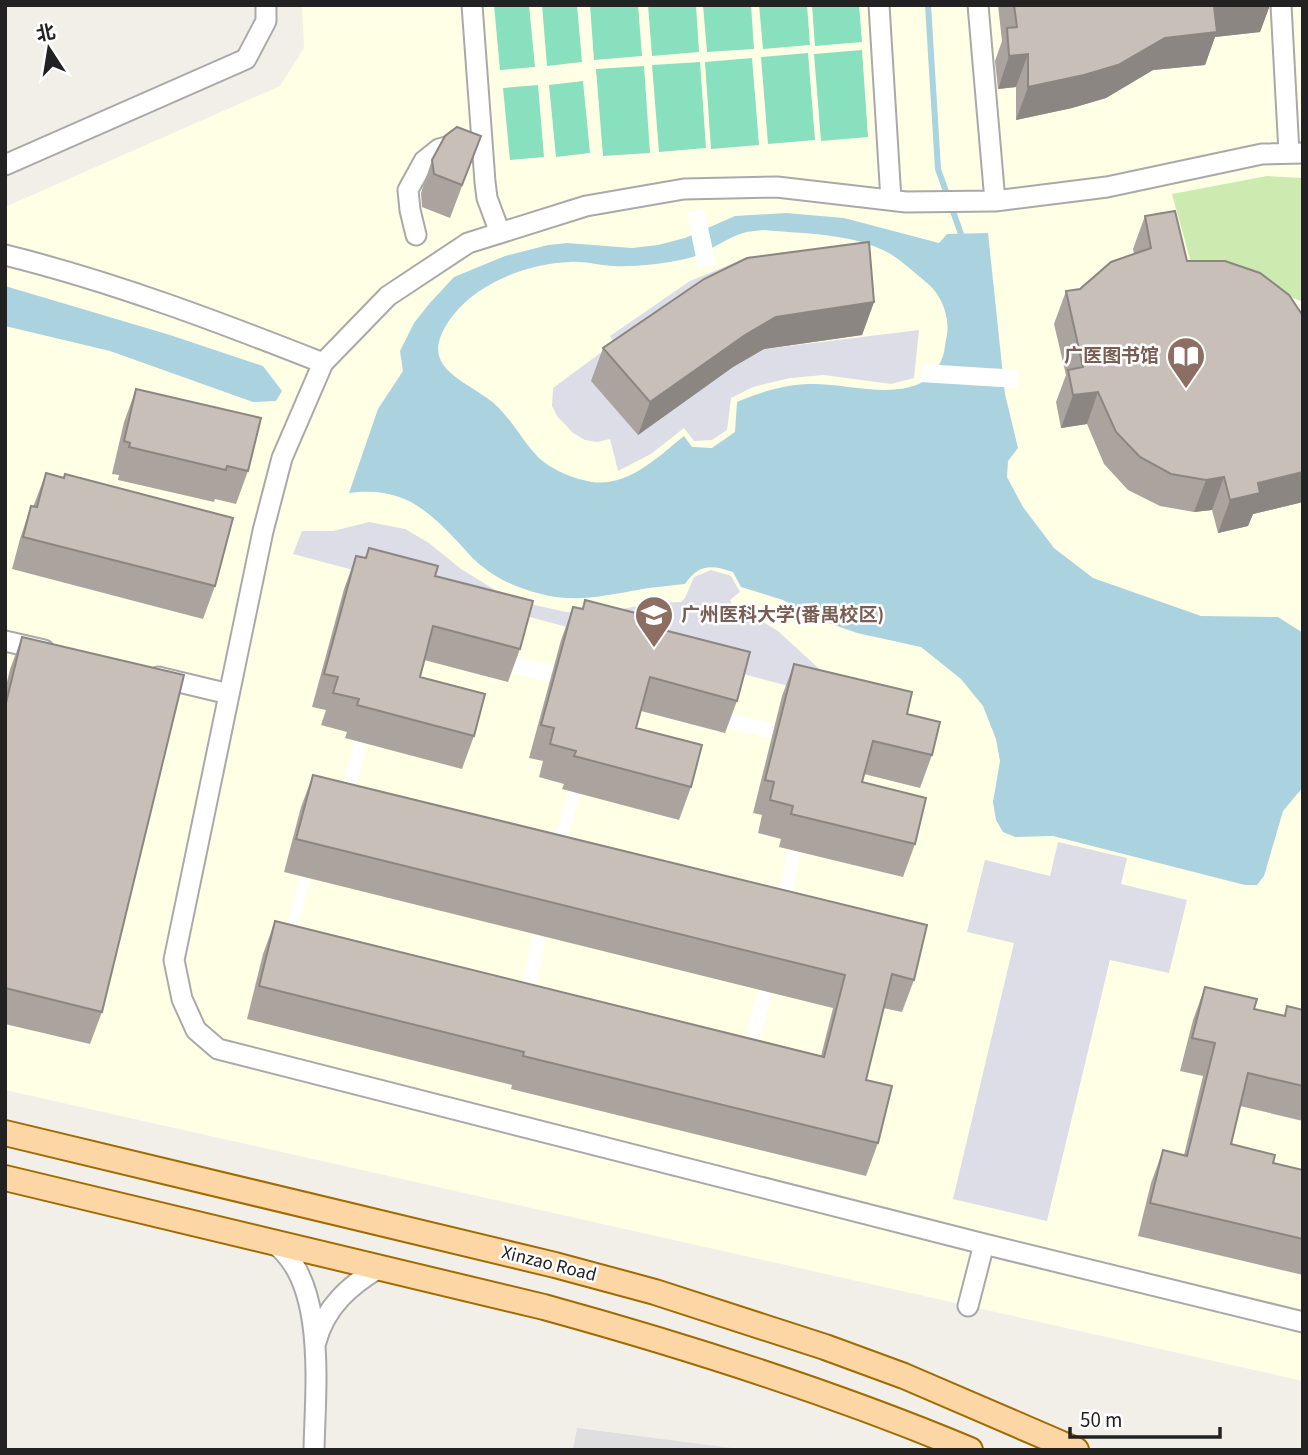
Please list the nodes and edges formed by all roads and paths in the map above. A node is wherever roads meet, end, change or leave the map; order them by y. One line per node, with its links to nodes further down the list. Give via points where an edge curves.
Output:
1 (266, 5): 8 (street, via 266,21 246,59)
2 (472, 5): 6 (street)
3 (878, 5): 9 (street)
4 (978, 5): 10 (street)
5 (1281, 5): 7 (street)
6 (482, 137): 11 (street, via 487,198); 12 (street, via 439,149 424,161 408,190)
7 (1296, 153): 10 (street, via 1262,154 1107,187)
8 (5, 165)
9 (898, 201): 10 (street); 11 (street, via 777,187 684,189 586,206)
10 (995, 201)
11 (500, 233): 14 (street, via 468,243 388,296)
12 (416, 236)
13 (5, 255): 14 (street, via 218,321)
14 (323, 363): 18 (street, via 282,458)
15 (5, 641): 16 (street)
16 (58, 653)
17 (137, 672): 18 (street)
18 (229, 694): 22 (street, via 174,960 182,999 196,1030 218,1049)
19 (5, 1133): 29 (main road, Xinzao Road, via 655,1292 904,1376)
20 (5, 1178): 21 (main road)
21 (271, 1241): 23 (main road); 26 (street, via 289,1258 299,1278)
22 (984, 1244): 24 (street); 25 (street)
23 (379, 1268): 26 (street, via 336,1303); 28 (main road, via 679,1345 802,1385)
24 (968, 1306)
25 (1303, 1322)
26 (315, 1346): 27 (street)
27 (314, 1450)
28 (970, 1450)
29 (1076, 1450)

